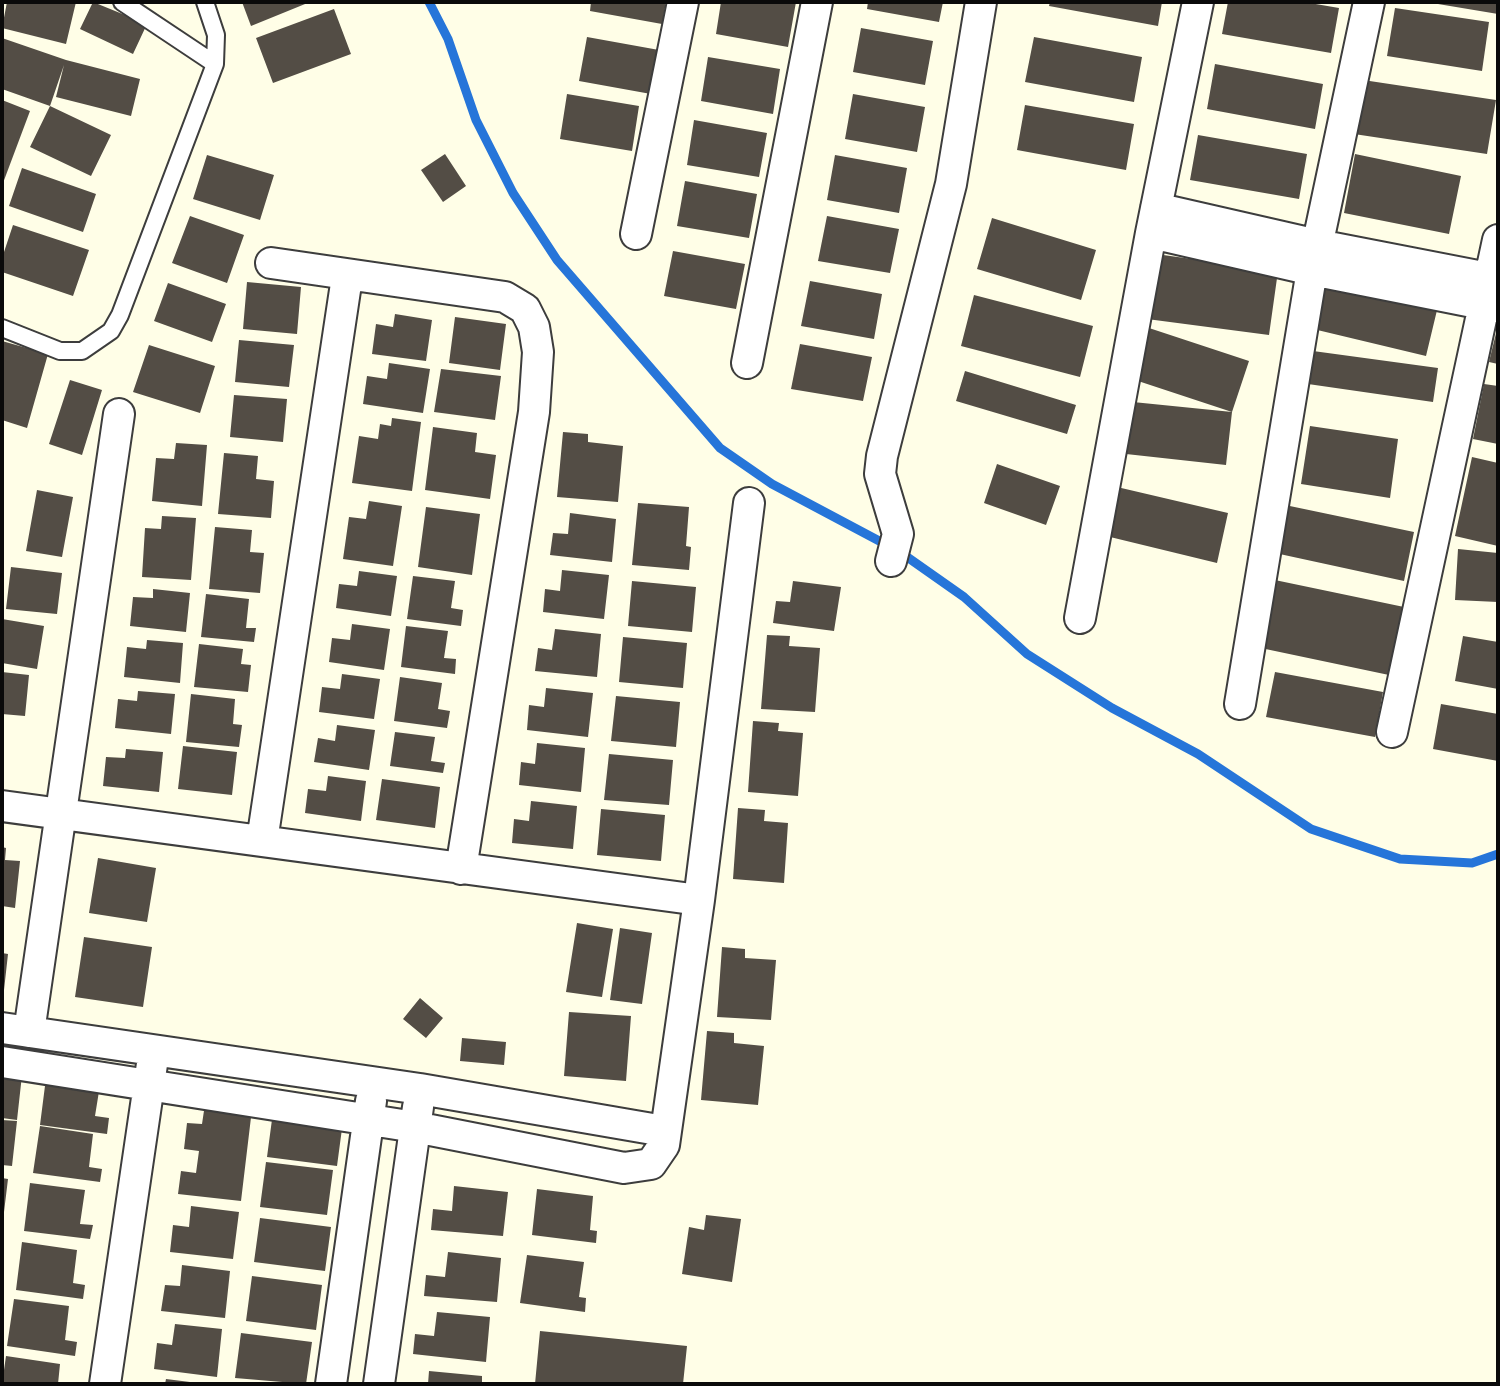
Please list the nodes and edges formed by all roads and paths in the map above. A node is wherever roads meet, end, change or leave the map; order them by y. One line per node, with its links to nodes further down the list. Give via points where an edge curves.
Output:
1 (122, 2): 8 (lane)
2 (205, 2): 8 (lane, via 216,35)
3 (683, 2): 10 (street)
4 (817, 2): 17 (street)
5 (981, 2): 20 (street, via 951,184 882,456 880,474 897,522)
6 (1198, 2): 9 (street)
7 (1369, 2): 12 (street)
8 (215, 64): 16 (lane, via 111,331 82,351 60,351)
9 (1153, 220): 12 (street); 21 (street)
10 (636, 234)
11 (1498, 240): 15 (street)
12 (1315, 258): 15 (street); 22 (street)
13 (271, 263): 14 (street)
14 (347, 277): 26 (street); 27 (street, via 505,297 525,309 534,327 534,412)
15 (1493, 292): 23 (street)
16 (2, 328)
17 (747, 363)
18 (119, 414): 25 (street)
19 (749, 503): 28 (street)
20 (894, 552)
21 (1080, 618)
22 (1240, 704)
23 (1392, 732)
24 (2, 806): 25 (street)
25 (60, 814): 26 (street); 29 (street)
26 (262, 841): 27 (street)
27 (461, 869): 28 (street)
28 (699, 900): 37 (street)
29 (16, 1030): 30 (street)
30 (155, 1051): 32 (street); 33 (street)
31 (2, 1062): 33 (street)
32 (373, 1082): 34 (street); 35 (street)
33 (148, 1085): 35 (street); 38 (street)
34 (420, 1089): 36 (street); 37 (street)
35 (368, 1120): 36 (street); 39 (street)
36 (415, 1127): 37 (street, via 624,1168 643,1168 659,1158); 40 (street)
37 (664, 1131)
38 (105, 1384)
39 (331, 1384)
40 (379, 1384)

